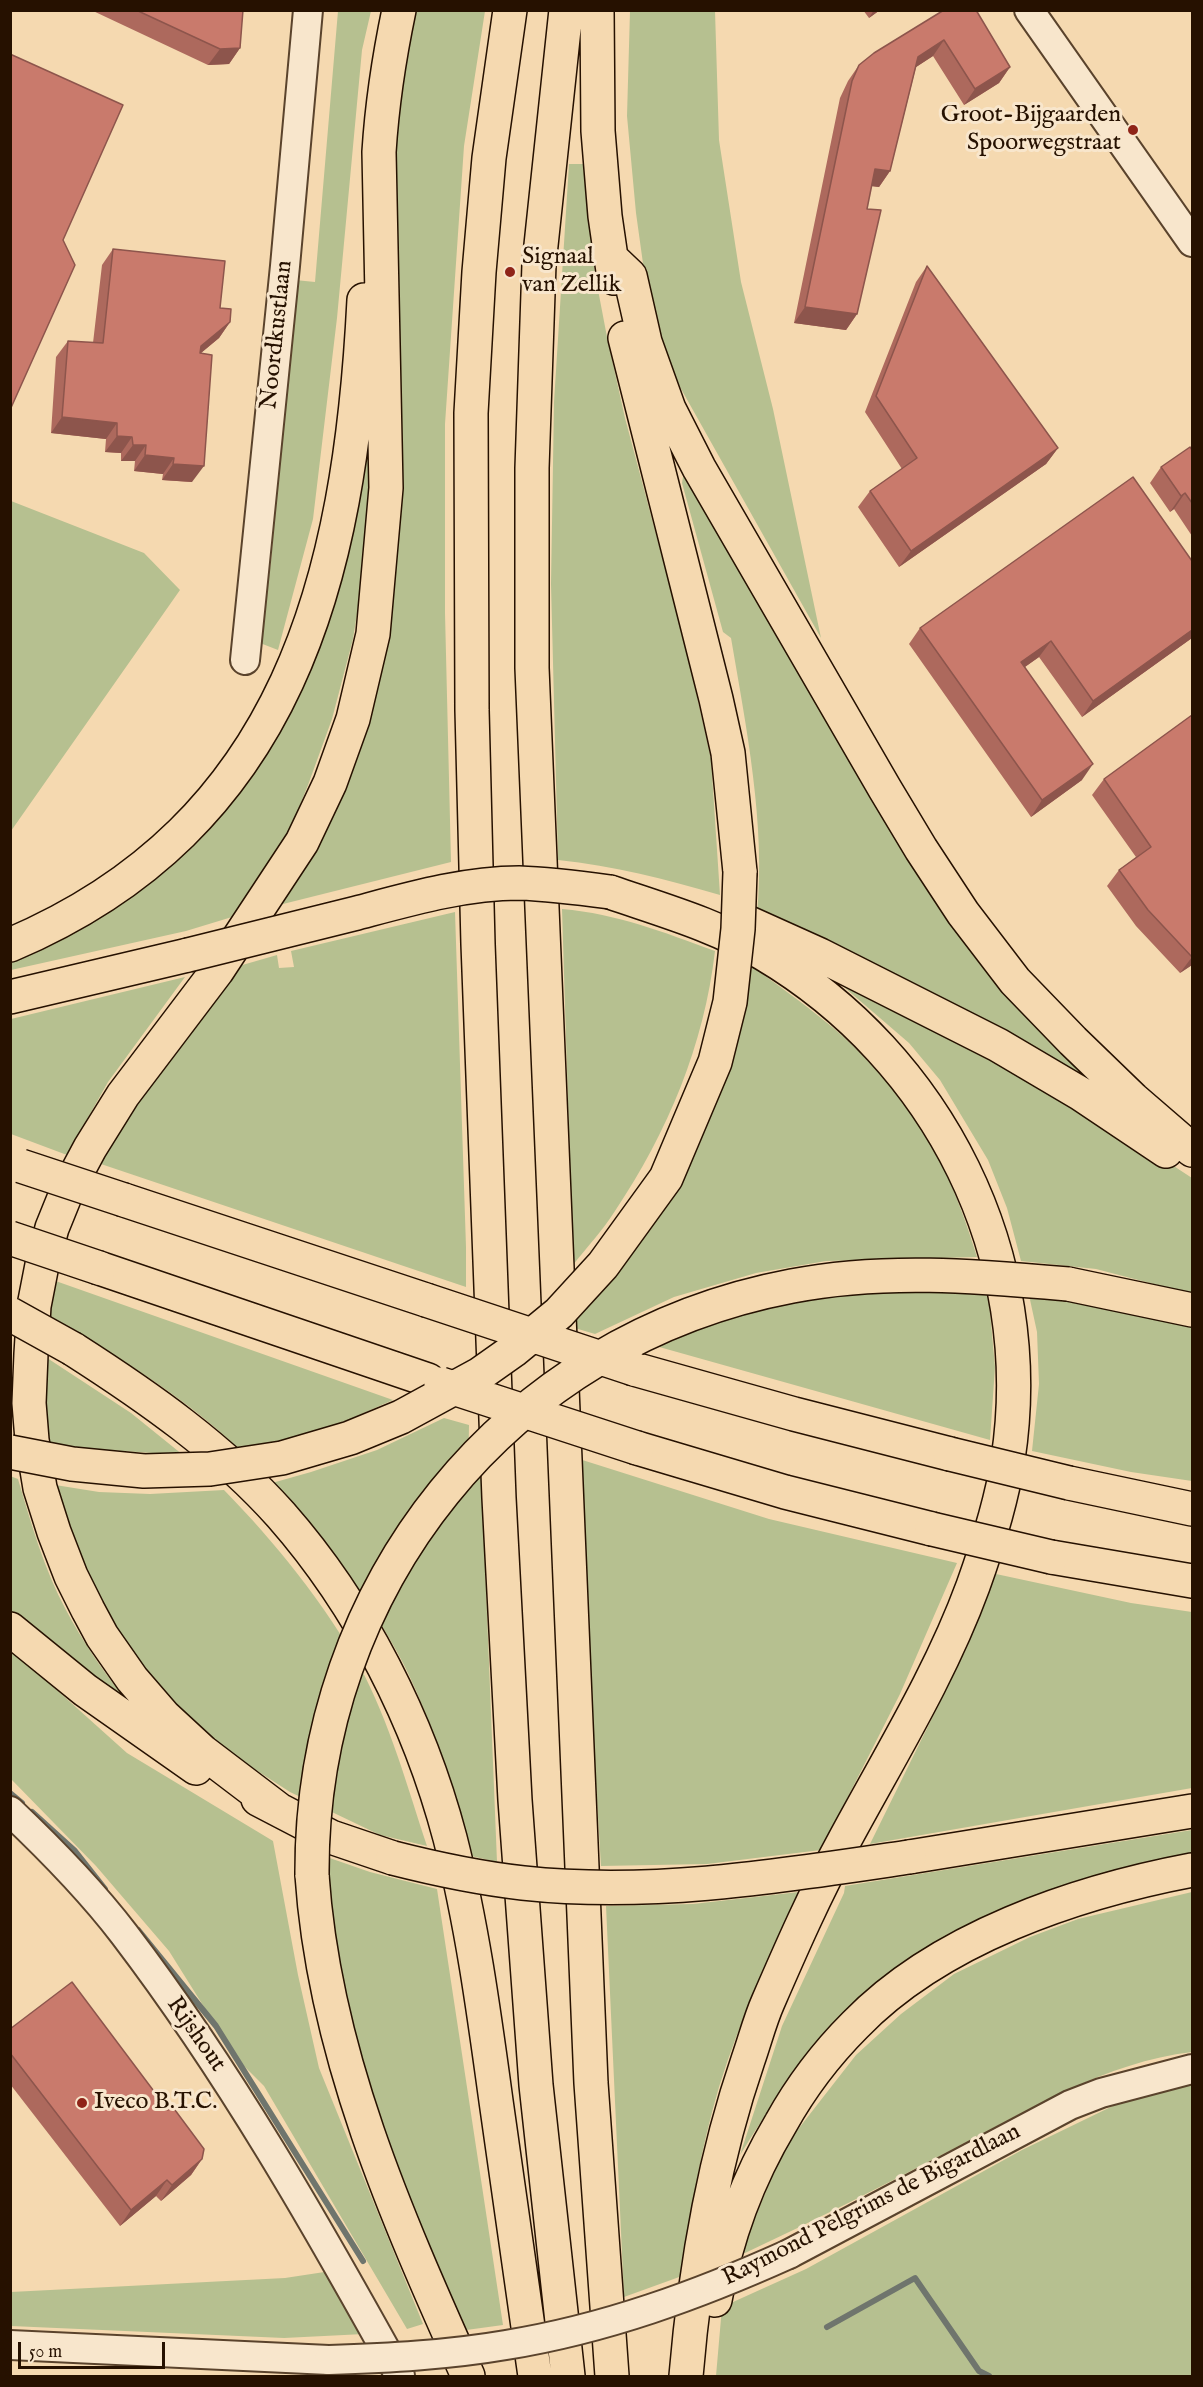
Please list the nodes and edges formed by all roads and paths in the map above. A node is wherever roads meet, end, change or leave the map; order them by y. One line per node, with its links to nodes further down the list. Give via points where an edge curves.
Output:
1 (309, 10): 10 (street, Noordkustlaan)
2 (399, 10): 7 (highway, via 384,94)
3 (510, 10): 33 (highway, via 489,158 471,413 474,792 499,1498 515,1800 536,2085)
4 (566, 10): 34 (highway, via 539,264 532,468 532,668 591,2083)
5 (597, 10): 9 (highway, via 597,131)
6 (1029, 10): 8 (street)
7 (379, 152): 12 (highway, via 369,203 357,400 338,529 317,610 278,705 246,756 202,812 148,865 99,900); 24 (highway, via 387,488 373,634 353,719 330,783 302,842 218,971 123,1095 67,1191 42,1265 31,1354 29,1403 40,1488 71,1576 97,1627 132,1679 164,1716 203,1752)
8 (1192, 242)
9 (610, 257): 14 (highway, via 630,276 645,342 665,398 699,468 921,849 1015,981 1133,1099); 20 (highway, bridge, via 629,357 723,732 740,872 730,1002 715,1062 666,1179 603,1265 559,1313 480,1374 401,1417 350,1438 282,1458 210,1469 144,1471 72,1464)
10 (245, 660)
11 (610, 892): 13 (highway, bridge, via 518,883 460,890); 16 (highway, via 665,896 723,913 820,955 1007,1051); 35 (highway, via 717,929 764,954 816,989 878,1046 919,1095 962,1164 996,1252 1010,1318 1012,1398 1008,1460 975,1582 906,1729 840,1849 767,2006 733,2103 709,2204)
12 (10, 945)
13 (10, 997)
14 (1192, 1150)
15 (16, 1165): 21 (highway, bridge, via 634,1369 950,1454)
16 (1192, 1167)
17 (10, 1238): 22 (highway, bridge, via 428,1380 786,1492 1052,1557)
18 (1192, 1310): 31 (highway, bridge, via 1068,1284 970,1275 853,1277 745,1296 653,1330 571,1374 481,1450 410,1536 380,1589 345,1669 331,1714 315,1791 315,1919 325,1983 363,2122)
19 (10, 1314): 32 (highway, bridge, via 132,1387 208,1444 282,1517 331,1580 387,1673 423,1756 450,1838 464,1902 482,2001)
20 (10, 1452)
21 (1192, 1509)
22 (1192, 1581)
23 (10, 1629): 24 (highway, via 85,1690 203,1773)
24 (278, 1809): 26 (highway, bridge, via 331,1838 393,1858 478,1877 594,1887 681,1885 776,1876)
25 (10, 1811): 30 (street, Rijshout, via 45,1844 123,1933 230,2084 332,2253)
26 (1192, 1811)
27 (1192, 1870): 36 (highway, via 1094,1892 1011,1922 945,1957 900,1987 856,2024 790,2107 750,2178 721,2267)
28 (1192, 2069): 29 (street, Raymond Pelgrims de Bigardlaan, bridge, via 1101,2092 1070,2105 789,2254 684,2299 543,2338 464,2352 328,2360)
29 (10, 2344)
30 (400, 2376)
31 (468, 2376)
32 (535, 2376)
33 (568, 2376)
34 (612, 2376)
35 (686, 2376)
36 (704, 2376)

